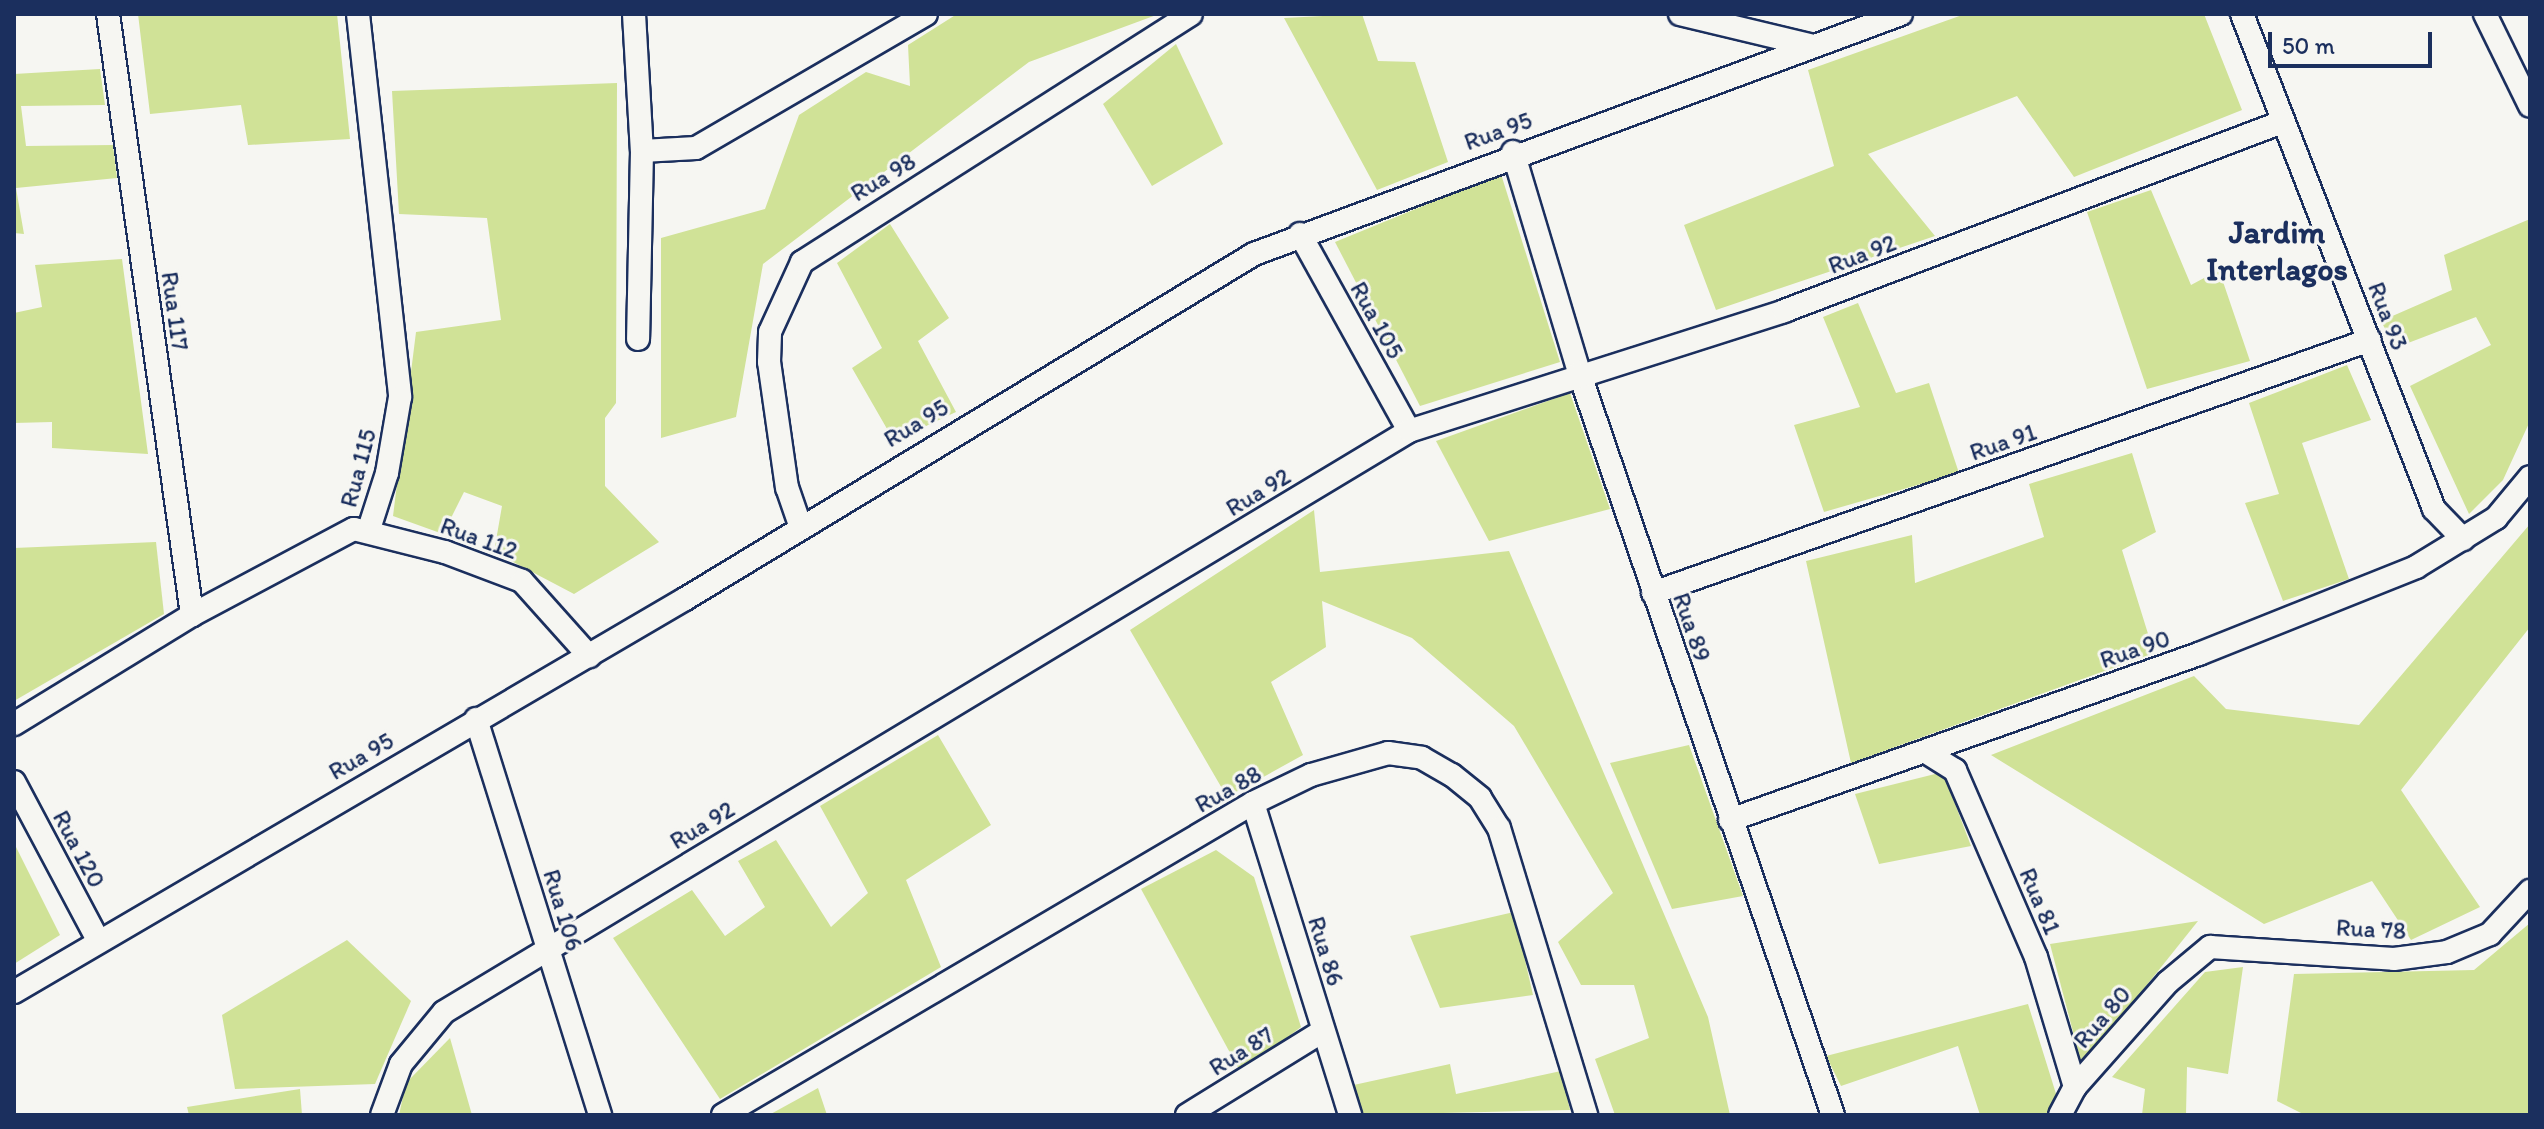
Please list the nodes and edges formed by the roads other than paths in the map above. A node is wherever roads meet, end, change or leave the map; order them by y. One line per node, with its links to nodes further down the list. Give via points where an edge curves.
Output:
1 (108, 14): 25 (street, Rua 117)
2 (358, 14): 22 (street, Rua 115, via 395,310 400,397 387,473)
3 (634, 14): 13 (street)
4 (926, 14): 13 (street, via 696,148)
5 (1191, 14): 21 (street, Rua 98, via 802,262 770,332 770,383 787,488)
6 (1680, 14): 10 (street)
7 (1901, 14): 10 (street, Rua 95)
8 (2242, 14): 12 (street, Rua 93)
9 (2485, 14): 11 (street)
10 (1813, 46): 14 (street, Rua 95)
11 (2530, 106)
12 (2282, 122): 17 (street, Rua 93); 18 (street, Rua 92, via 1784,311)
13 (642, 151): 16 (street)
14 (1513, 152): 15 (street, Rua 95); 18 (street, Rua 89)
15 (1300, 234): 19 (street, Rua 105); 21 (street, Rua 95, via 1222,270)
16 (638, 339)
17 (2370, 340): 23 (street, Rua 93, via 2434,509); 24 (street, Rua 91)
18 (1579, 372): 19 (street, Rua 92); 24 (street, Rua 89)
19 (1409, 431): 35 (street, Rua 92)
20 (2530, 477): 23 (street, Rua 90, via 2496,518)
21 (800, 525): 26 (street, Rua 95)
22 (369, 529): 25 (street, Rua 115, via 339,533); 26 (street, Rua 112, via 522,581)
23 (2463, 539): 29 (street, Rua 90, via 2360,590 2199,654 1975,731)
24 (1653, 593): 32 (street, Rua 89)
25 (192, 615): 28 (street, Rua 115)
26 (589, 656): 27 (street, Rua 95)
27 (476, 719): 34 (street, Rua 95); 35 (street, Rua 106)
28 (14, 724)
29 (1929, 754): 32 (street, Rua 90); 39 (street, Rua 81, via 1955,770 2036,957)
30 (14, 782): 34 (street, Rua 120)
31 (1253, 803): 38 (street, Rua 86); 42 (street, Rua 88); 45 (street, Rua 88, via 1311,775 1388,753 1422,758 1480,798 1499,828)
32 (1730, 820): 46 (street, Rua 89)
33 (2530, 891): 36 (street, Rua 78, via 2490,934 2447,952 2394,959 2243,945 2210,947)
34 (98, 940): 37 (street, Rua 95)
35 (548, 949): 40 (street, Rua 92, via 436,1020 401,1064); 41 (street, Rua 106)
36 (2190, 959): 39 (street, Rua 80)
37 (14, 992)
38 (1323, 1031): 43 (street, Rua 87); 44 (street, Rua 86)
39 (2075, 1087): 47 (street, Rua 80)
40 (382, 1115)
41 (600, 1115)
42 (723, 1115)
43 (1187, 1115)
44 (1350, 1115)
45 (1586, 1115)
46 (1833, 1115)
47 (2060, 1115)

